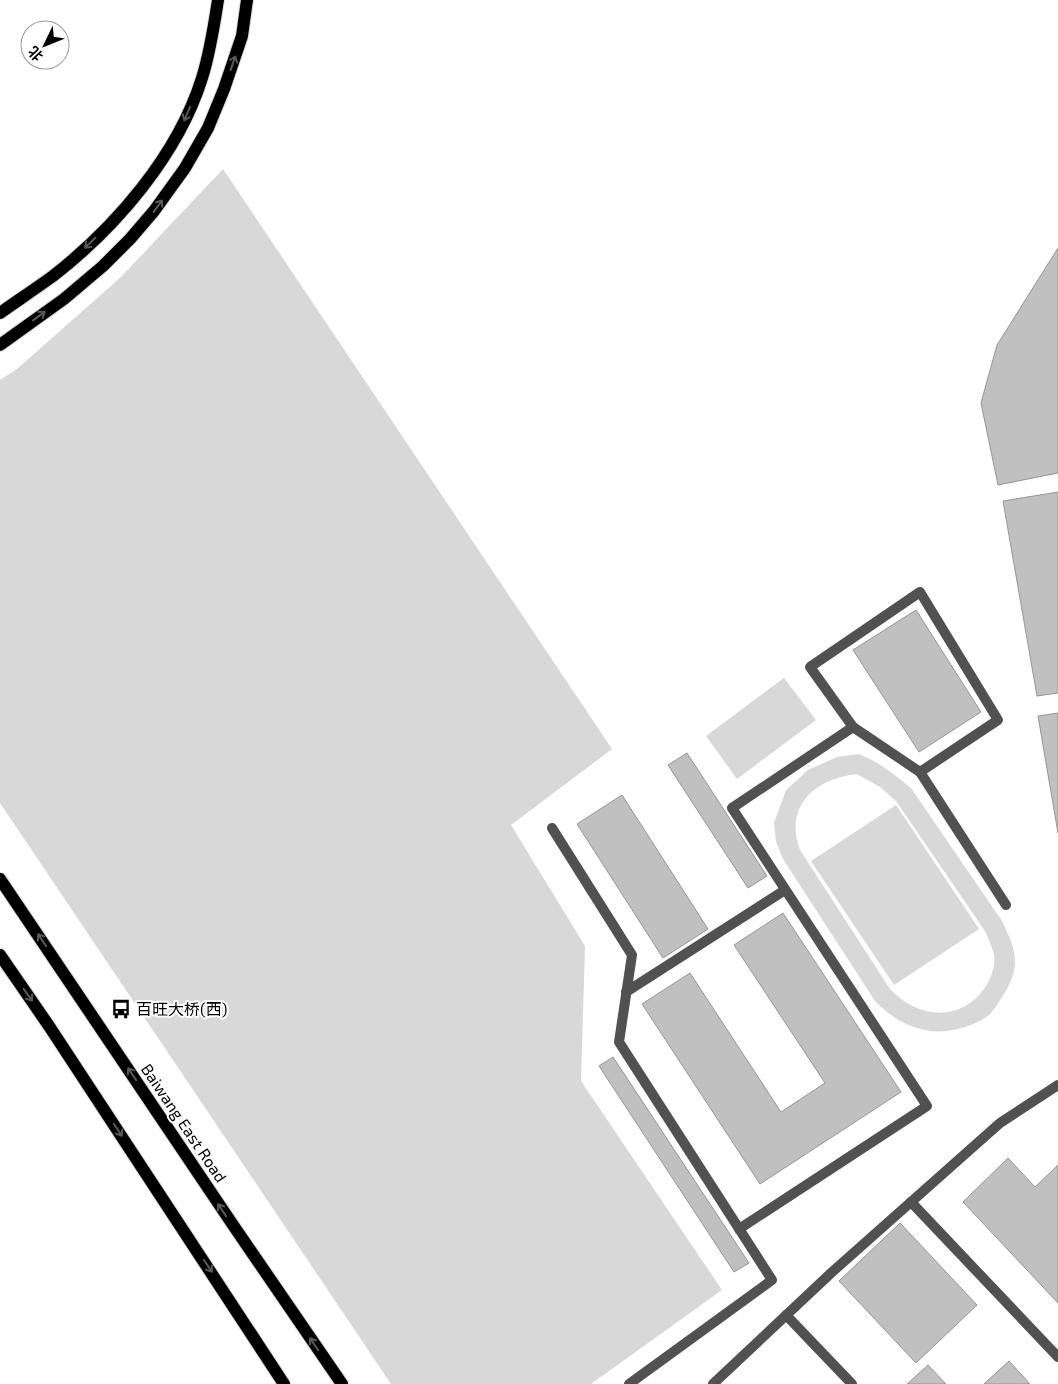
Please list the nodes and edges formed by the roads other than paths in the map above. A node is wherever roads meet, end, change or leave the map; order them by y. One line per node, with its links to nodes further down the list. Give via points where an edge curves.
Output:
1 (218, 0): 3 (main road, one-way to 3, via 202,78 186,117 157,167 83,250)
2 (247, 0): 4 (main road, one-way to 2, via 103,266 154,211 185,168 208,128 224,89 242,36)
3 (0, 313)
4 (0, 345)
5 (853, 727): 6 (lane); 6 (lane, via 810,666 920,592 998,720); 9 (lane, via 732,808)
6 (920, 772): 10 (lane)
7 (552, 828): 12 (lane, via 632,955)
8 (0, 878): 19 (main road, Baiwang East Road, one-way to 8)
9 (786, 890): 12 (lane); 15 (lane, via 927,1106)
10 (1006, 905)
11 (0, 955): 18 (main road, one-way to 18)
12 (626, 992): 15 (lane, via 619,1042)
13 (1058, 1085): 14 (lane, via 1000,1123)
14 (911, 1202): 16 (lane); 17 (lane)
15 (739, 1229): 20 (lane, via 772,1280)
16 (786, 1315): 21 (lane); 22 (lane)
17 (1058, 1357)
18 (284, 1384)
19 (342, 1384)
20 (629, 1384)
21 (713, 1384)
22 (852, 1384)

